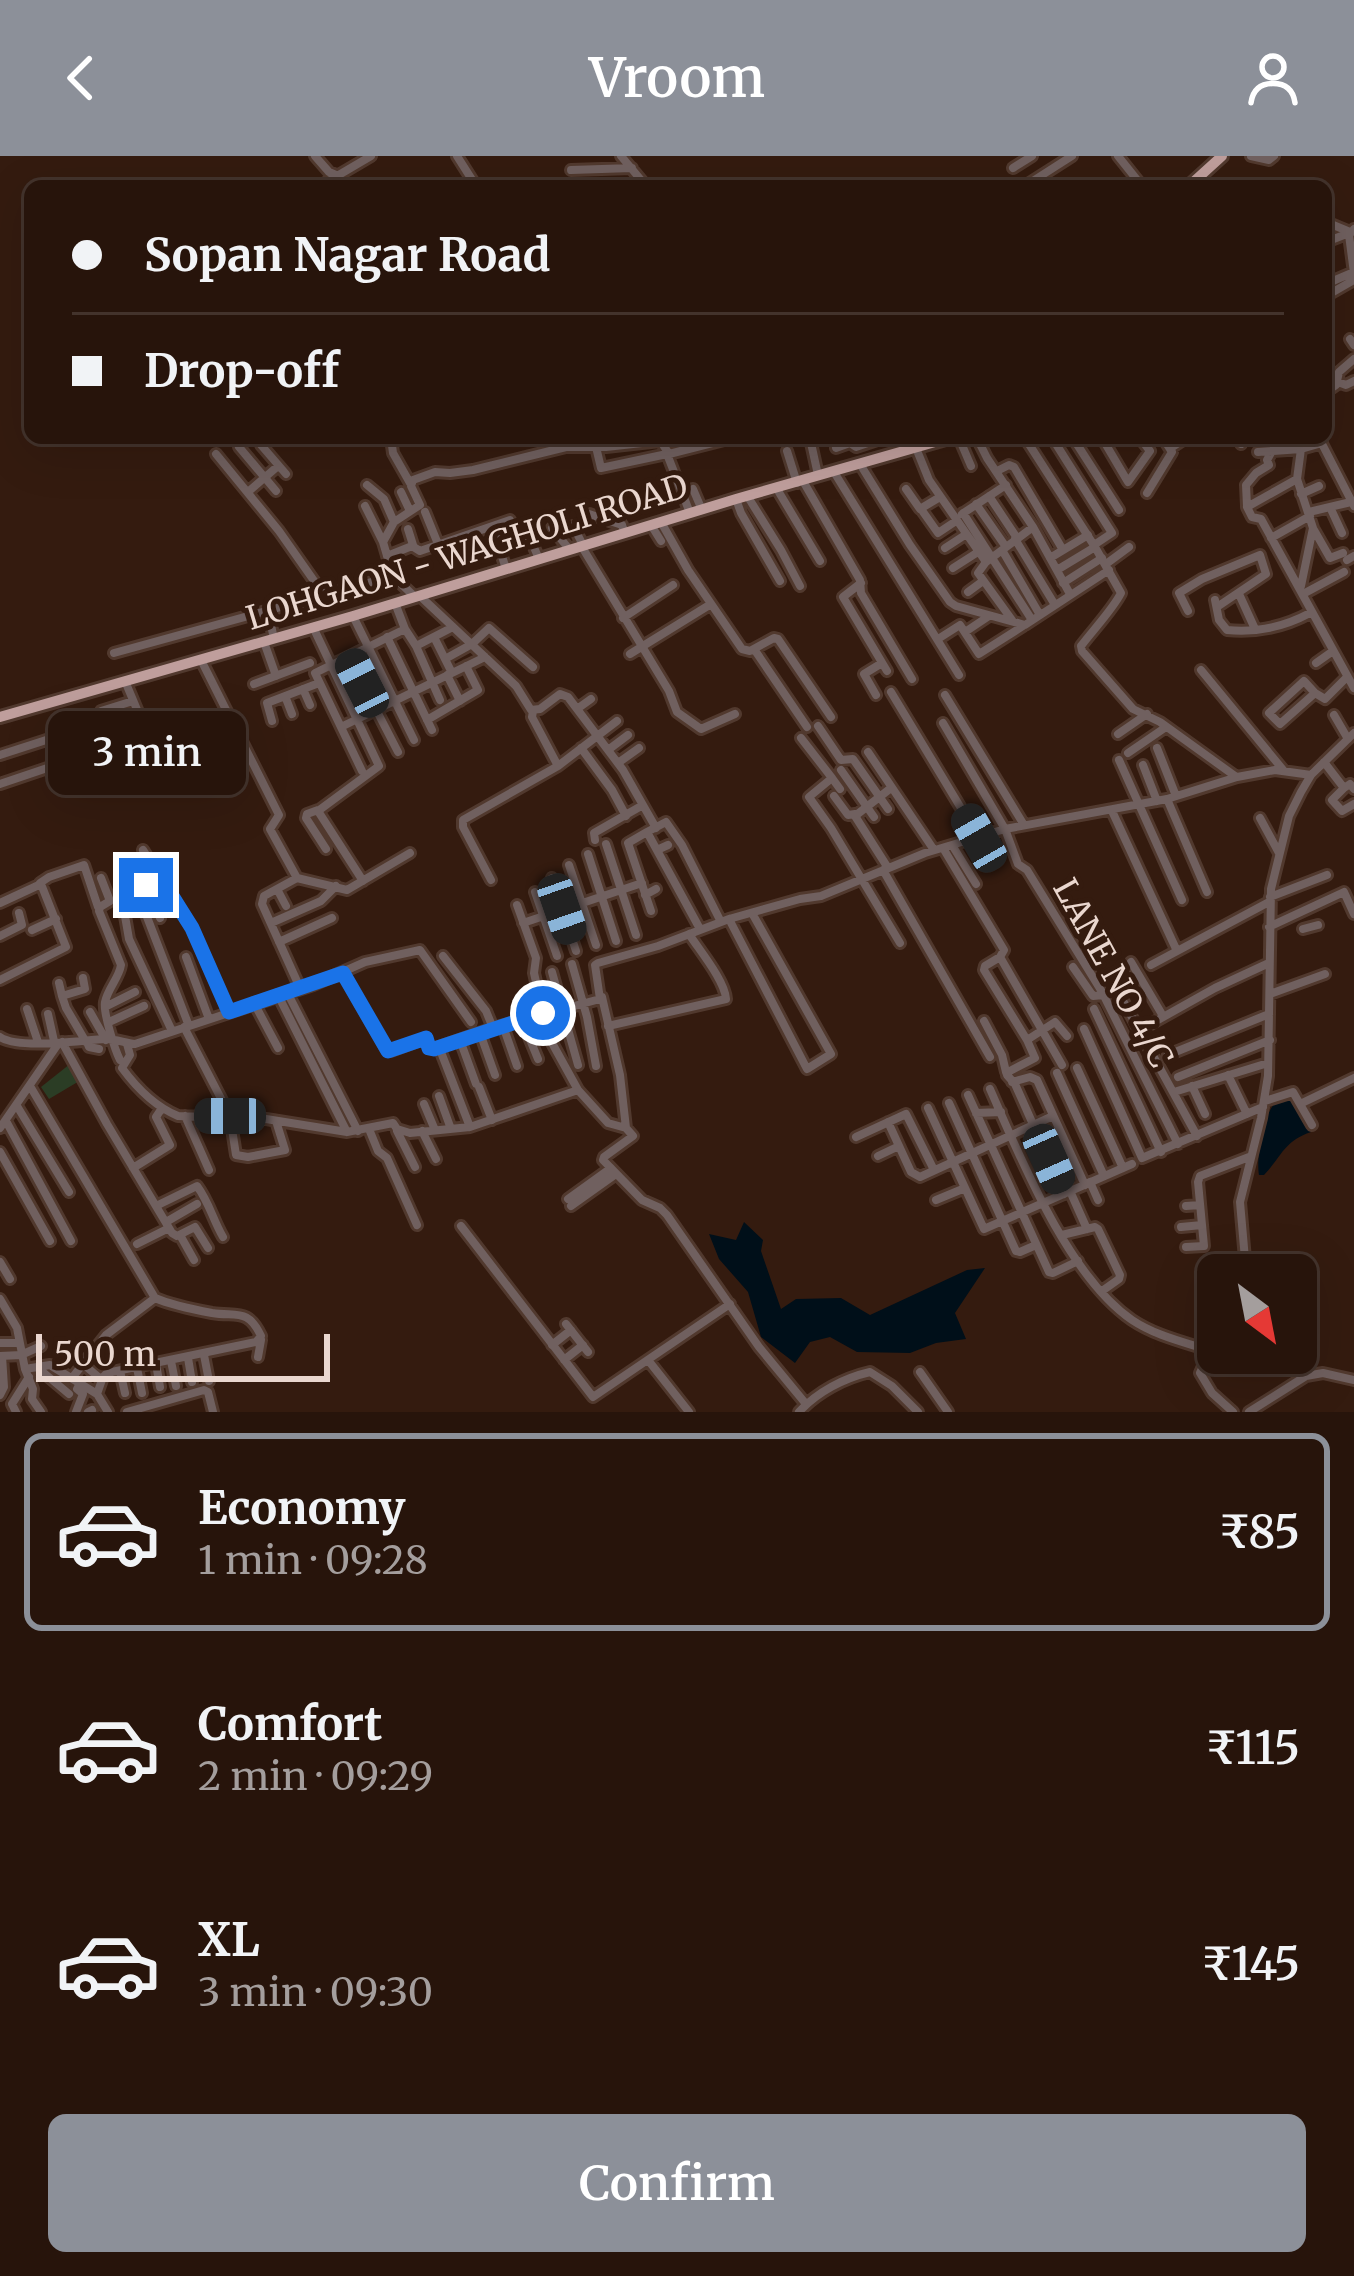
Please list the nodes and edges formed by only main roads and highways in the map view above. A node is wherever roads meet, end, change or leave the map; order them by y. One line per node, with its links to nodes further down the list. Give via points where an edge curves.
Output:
1 (1222, 156): 2 (main road)
2 (1196, 180)
3 (929, 444): 4 (main road, LOHGAON - WAGHOLI ROAD)
4 (0, 717)

